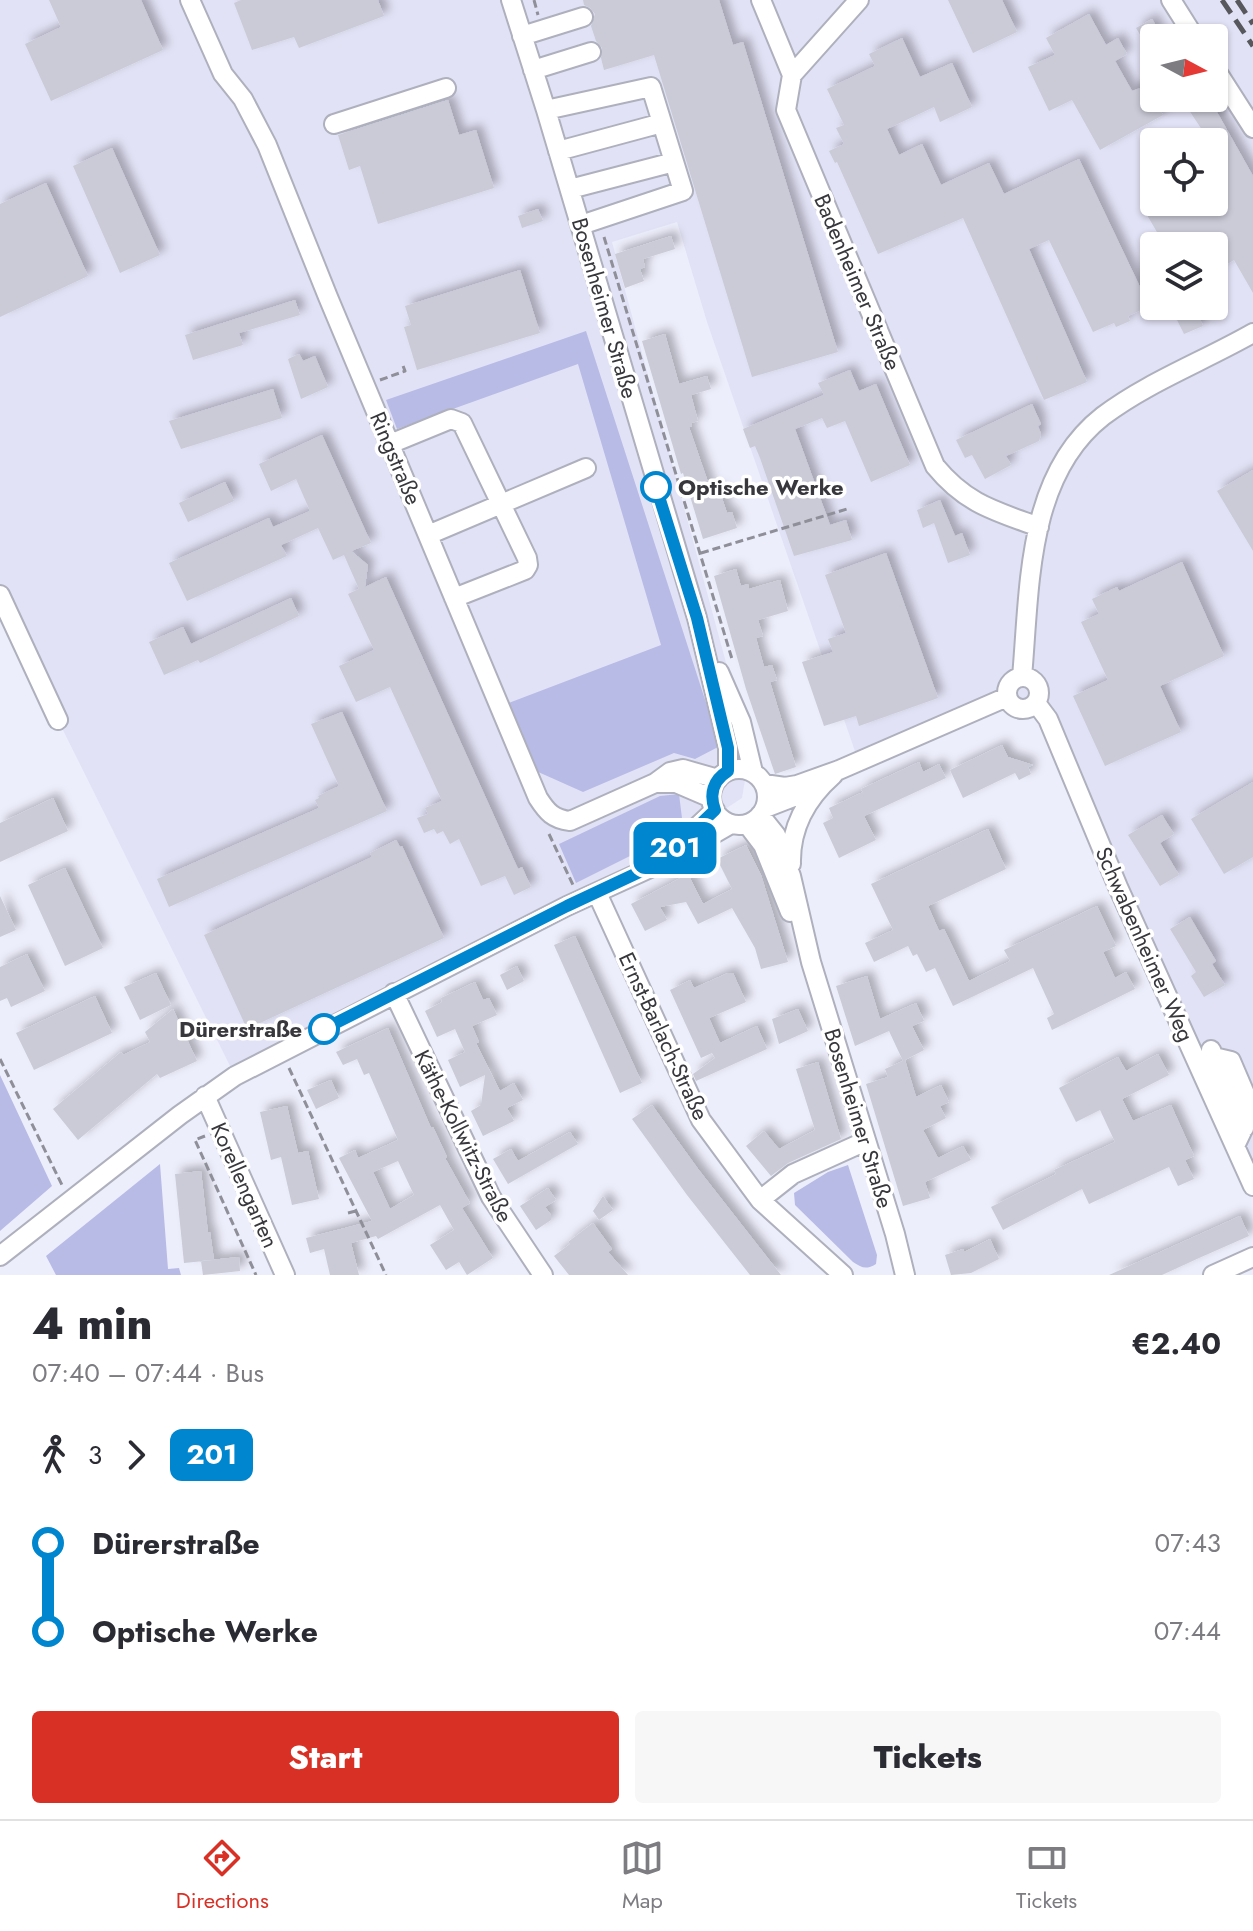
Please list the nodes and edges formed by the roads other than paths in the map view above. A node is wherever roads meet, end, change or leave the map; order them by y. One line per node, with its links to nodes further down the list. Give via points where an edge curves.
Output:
1 (190, 0): 23 (street, Ringstraße, via 223,74 267,145)
2 (511, 0): 8 (street, Bosenheimer Straße)
3 (761, 0): 11 (street)
4 (859, 0): 11 (street)
5 (1171, 0): 7 (street)
6 (583, 17): 8 (street)
7 (1186, 24)
8 (522, 36): 10 (street, Bosenheimer Straße)
9 (591, 52): 10 (street)
10 (533, 70): 14 (street, Bosenheimer Straße)
11 (792, 75): 26 (street, Badenheimer Straße, via 786,110 935,466 978,504)
12 (446, 88): 16 (street)
13 (1228, 89): 17 (street)
14 (546, 110): 15 (street, via 651,87); 18 (street, Bosenheimer Straße)
15 (662, 123): 18 (street); 19 (street)
16 (334, 124)
17 (1253, 128)
18 (558, 151): 20 (street, Bosenheimer Straße)
19 (674, 162): 20 (street); 21 (street, via 683,191)
20 (570, 189): 21 (street, Bosenheimer Straße)
21 (581, 225): 30 (street, Bosenheimer Straße)
22 (1253, 333): 26 (street, via 1103,417 1065,459)
23 (390, 444): 25 (street, via 457,419); 27 (street, Ringstraße)
24 (586, 468): 25 (street)
25 (502, 504): 27 (street); 29 (street, via 528,565)
26 (1039, 527): 31 (street)
27 (428, 535): 29 (street, Ringstraße)
28 (0, 595): 34 (street)
29 (454, 598): 38 (street, Ringstraße, via 546,810 570,821)
30 (697, 618): 36 (street, Bosenheimer Straße, via 728,748); 37 (street, Bosenheimer Straße)
31 (1022, 677): 32 (street, via 1010,683); 33 (street, via 1036,683)
32 (1007, 697): 33 (street, via 1020,709); 35 (street)
33 (1036, 703): 50 (street, Schwabenheimer Weg, via 1048,719)
34 (58, 720)
35 (839, 770): 37 (street, via 785,787); 39 (street)
36 (723, 775): 37 (street, via 745,769); 38 (street, via 683,769); 40 (street)
37 (759, 778): 41 (street, via 767,800)
38 (655, 783): 40 (street, via 676,783)
39 (821, 786): 41 (street); 43 (street, via 794,835)
40 (713, 804): 41 (street); 42 (street, via 670,853)
41 (751, 818): 42 (street); 43 (street, Bosenheimer Straße, via 776,835); 45 (street, Bosenheimer Straße)
42 (648, 868): 44 (street)
43 (791, 876): 45 (street, Bosenheimer Straße)
44 (588, 897): 46 (street); 52 (street, Ernst-Barlach-Straße, via 701,1120)
45 (811, 962): 49 (street, Bosenheimer Straße)
46 (394, 993): 48 (street); 56 (street, Käthe-Kollwitz-Straße, via 491,1197)
47 (1212, 1053): 50 (street, via 1244,1128)
48 (205, 1096): 53 (street); 55 (street, Korellengarten)
49 (866, 1141): 52 (street, via 793,1174); 58 (street, Bosenheimer Straße)
50 (1235, 1146): 51 (street, Schwabenheimer Weg)
51 (1253, 1186)
52 (760, 1200): 57 (street, Ernst-Barlach-Straße)
53 (0, 1256)
54 (1253, 1257): 59 (street)
55 (285, 1275)
56 (543, 1275)
57 (843, 1275)
58 (903, 1275)
59 (1213, 1275)

